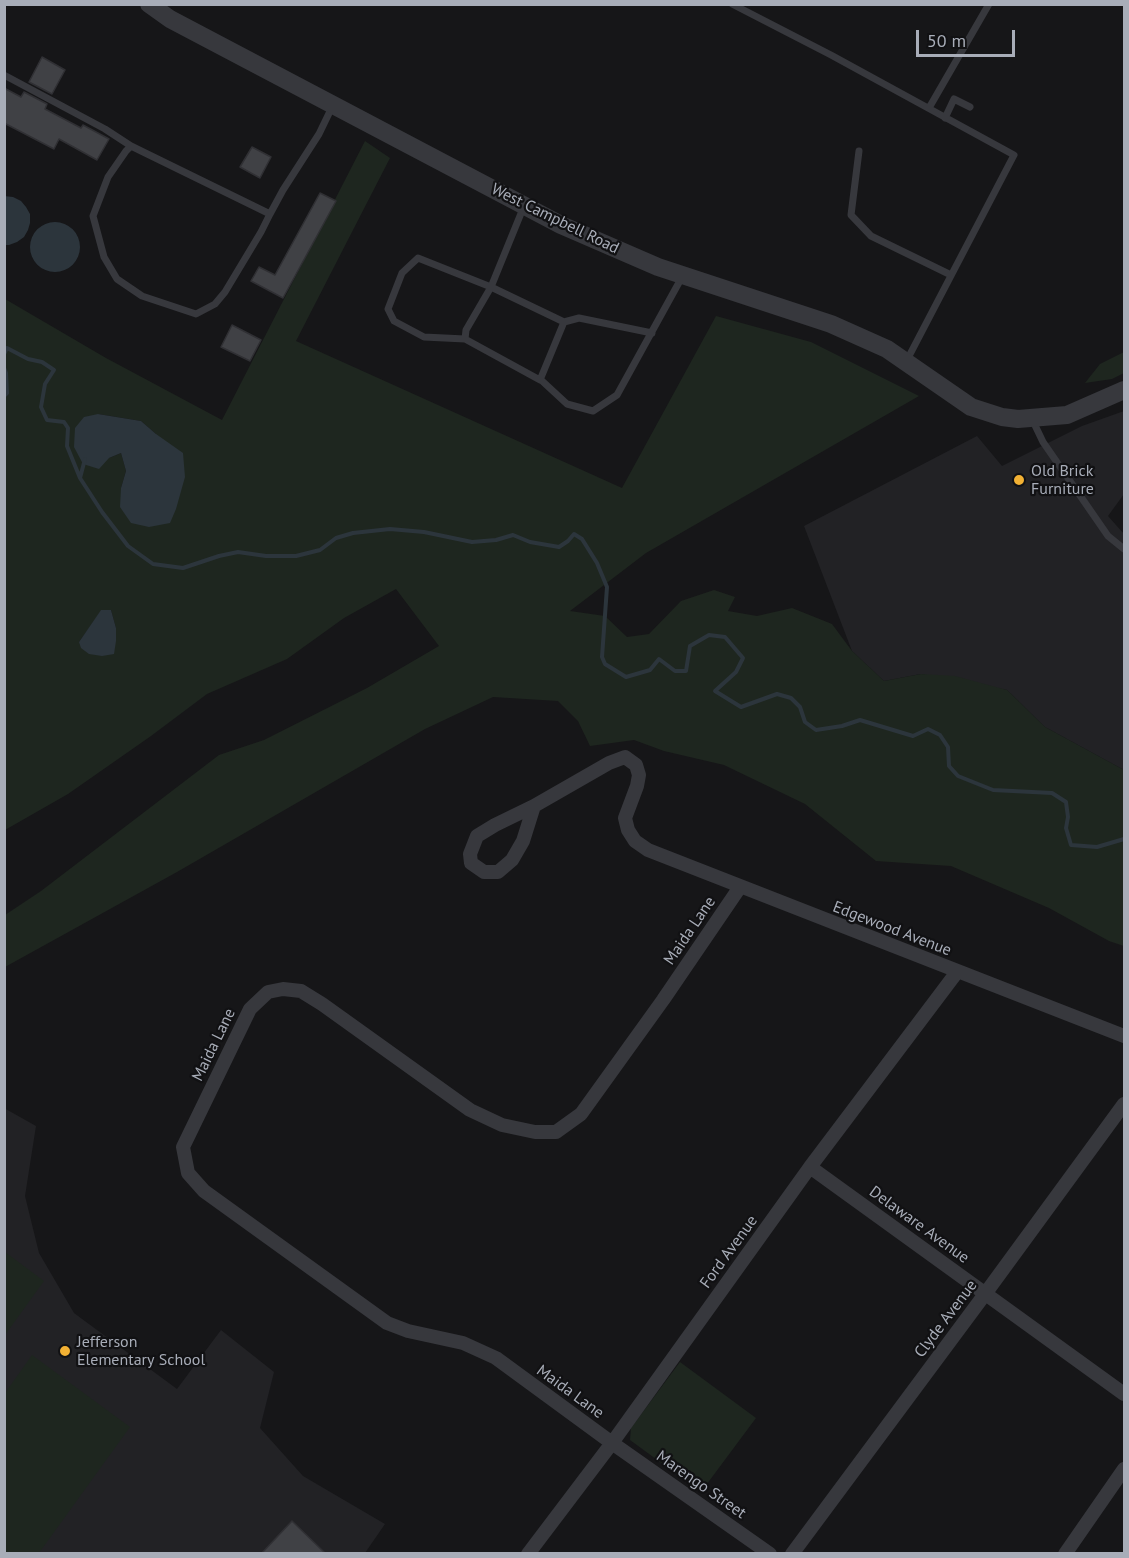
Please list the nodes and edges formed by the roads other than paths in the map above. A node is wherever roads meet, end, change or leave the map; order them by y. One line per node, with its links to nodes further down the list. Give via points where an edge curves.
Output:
1 (149, 4): 5 (street, West Campbell Road, via 170,19)
2 (732, 4): 7 (lane)
3 (989, 4): 7 (lane)
4 (4, 75): 9 (lane)
5 (333, 105): 11 (street, West Campbell Road); 12 (lane, via 320,134)
6 (970, 107): 8 (lane, via 954,99)
7 (929, 108): 8 (lane)
8 (945, 118): 14 (lane, via 1014,155)
9 (131, 146): 12 (lane); 12 (lane, via 108,177 93,216 104,257 117,279 142,296 196,314 215,304)
10 (859, 151): 14 (lane, via 851,215 871,236)
11 (524, 206): 13 (street, West Campbell Road); 15 (lane)
12 (270, 214)
13 (683, 275): 17 (lane); 19 (street, West Campbell Road, via 831,324 887,349)
14 (951, 275): 19 (lane)
15 (491, 286): 16 (lane); 18 (lane, via 466,330); 18 (lane, via 418,258 402,273 388,309 394,321 424,338)
16 (564, 322): 17 (lane, via 579,318); 20 (lane)
17 (652, 333): 20 (lane, via 617,394 593,411 567,404)
18 (465, 339): 20 (lane)
19 (906, 362): 22 (street, West Campbell Road, via 971,407 1002,417)
20 (540, 379)
21 (1122, 395): 22 (street, West Campbell Road, via 1067,415)
22 (1032, 419): 23 (lane, via 1043,442 1108,537)
23 (1125, 549)
24 (534, 806): 24 (street, via 477,836 471,863 484,872 498,872 512,860 523,841); 25 (street, Edgewood Avenue, via 609,763 625,758 636,765 639,775 626,818 635,841 648,850)
25 (740, 887): 26 (street, Edgewood Avenue); 32 (street, Maida Lane, via 581,1114 556,1132 502,1125 470,1110 322,1004 301,991 283,989 268,992 250,1009 183,1147 188,1173 204,1191 387,1323 463,1343 496,1358)
26 (957, 972): 27 (street, Edgewood Avenue); 29 (street, Ford Avenue)
27 (1125, 1036)
28 (1125, 1104): 30 (street, Clyde Avenue)
29 (810, 1167): 30 (street, Delaware Avenue); 32 (street, Ford Avenue)
30 (985, 1294): 31 (street, Delaware Avenue); 36 (street, Clyde Avenue)
31 (1125, 1394)
32 (612, 1443): 34 (street, Ford Avenue); 35 (street, Marengo Street)
33 (1125, 1469): 37 (street)
34 (528, 1554)
35 (770, 1554)
36 (792, 1554)
37 (1065, 1554)

